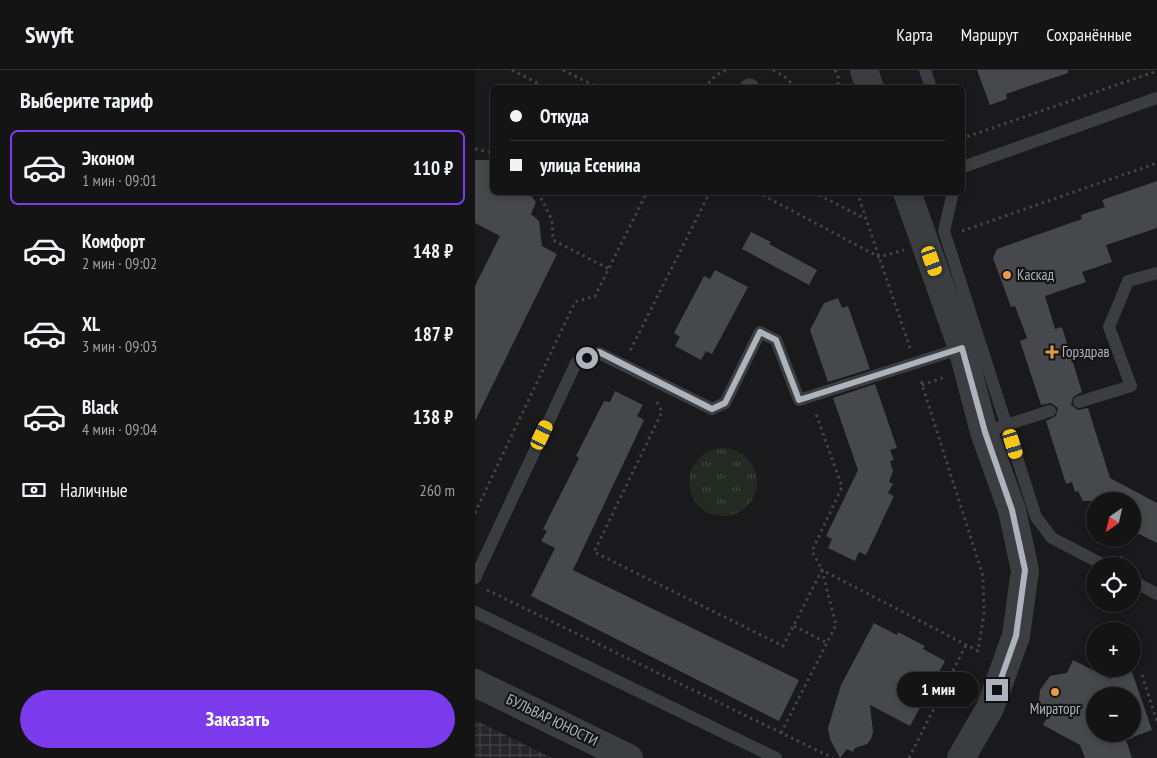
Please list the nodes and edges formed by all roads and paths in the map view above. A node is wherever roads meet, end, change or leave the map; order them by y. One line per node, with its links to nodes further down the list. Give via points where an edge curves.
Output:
1 (511, 70): 9 (path)
2 (563, 70): 12 (path)
3 (727, 70): 13 (path, via 716,75)
4 (773, 70): 14 (path)
5 (835, 70): 15 (path)
6 (864, 70): 16 (street)
7 (925, 70): 17 (lane)
8 (1157, 71): 19 (path)
9 (536, 82): 10 (path); 11 (path)
10 (535, 85)
11 (542, 85)
12 (593, 85)
13 (707, 85)
14 (793, 85)
15 (838, 85)
16 (869, 85)
17 (930, 85)
18 (1157, 98): 23 (lane)
19 (965, 137)
20 (475, 149): 21 (path)
21 (490, 152)
22 (1157, 162): 33 (path)
23 (965, 166)
24 (540, 195): 35 (path, via 552,220 553,240)
25 (646, 195): 35 (path)
26 (708, 195): 38 (path, via 631,349)
27 (763, 195): 34 (path)
28 (819, 195): 32 (path)
29 (858, 195): 32 (path)
30 (908, 195): 37 (street)
31 (952, 195): 33 (lane)
32 (866, 219): 34 (path)
33 (945, 236): 44 (lane)
34 (879, 258): 39 (path)
35 (609, 269): 45 (path, via 595,296 575,302)
36 (1157, 273): 42 (lane, via 1129,280 1109,327 1131,386)
37 (962, 348): 39 (lane); 44 (street)
38 (635, 354)
39 (915, 363): 41 (lane); 55 (path, via 983,576 984,614 978,651)
40 (654, 396): 53 (path, via 662,412 594,552 783,646)
41 (811, 396): 47 (path, via 842,487 812,551); 48 (lane, via 799,400 776,340 760,332 725,403 712,409 599,352 576,363)
42 (1079, 402)
43 (1050, 411): 44 (lane)
44 (996, 429): 46 (lane, via 1035,517 1052,538); 64 (street, via 1025,570 1016,636 990,708)
45 (475, 513)
46 (1089, 557)
47 (822, 570): 53 (path); 54 (path, via 836,624); 55 (path)
48 (475, 578)
49 (1141, 585): 51 (lane)
50 (485, 589): 59 (path)
51 (1157, 594)
52 (475, 612): 61 (lane)
53 (793, 626): 54 (path)
54 (827, 643): 59 (path)
55 (966, 645): 63 (path)
56 (1142, 675): 58 (path)
57 (475, 683): 60 (street, БУЛЬВАР ЮНОСТИ)
58 (1157, 722)
59 (781, 733): 62 (path)
60 (629, 758)
61 (776, 758)
62 (833, 758)
63 (909, 758)
64 (961, 758)

